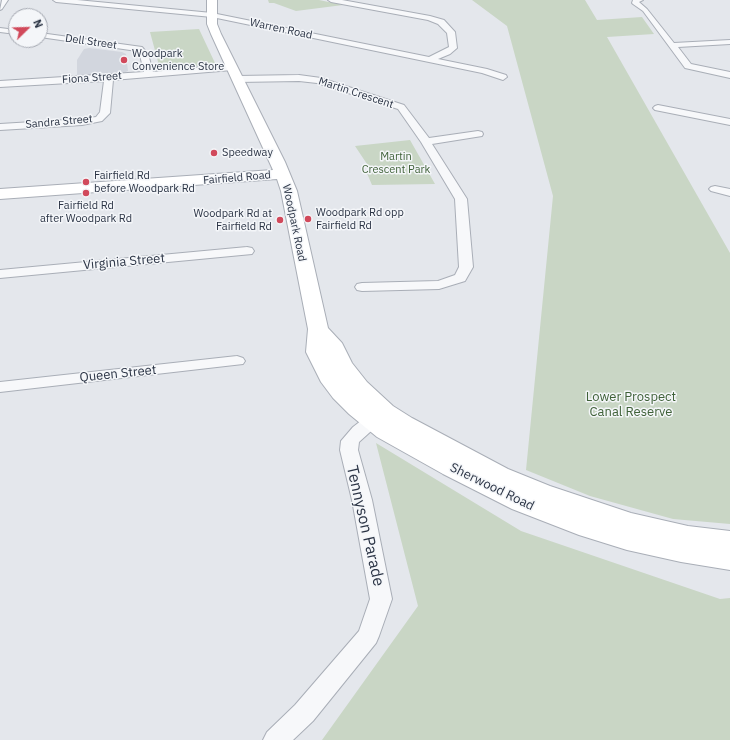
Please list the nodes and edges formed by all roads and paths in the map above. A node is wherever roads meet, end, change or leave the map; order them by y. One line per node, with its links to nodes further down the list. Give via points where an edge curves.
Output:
1 (5, 0): 8 (street)
2 (56, 0): 6 (street, Warren Road)
3 (212, 0): 10 (main road, Woodpark Road)
4 (331, 0): 9 (street)
5 (640, 0): 13 (street, via 635,3 645,10)
6 (99, 2): 10 (street, Warren Road)
7 (414, 7): 9 (street)
8 (0, 8)
9 (381, 9): 14 (street, via 430,18 447,27 451,32 452,48)
10 (212, 15): 14 (street, Warren Road); 15 (main road, Woodpark Road, via 212,24)
11 (48, 36): 16 (street, Dell Street, via 139,49 144,54)
12 (730, 42): 13 (street)
13 (672, 45): 17 (street, via 688,66)
14 (430, 60): 18 (street, Warren Road)
15 (235, 73): 16 (street, Fiona Street); 25 (street, Martin Crescent, via 318,80 380,100 405,110); 26 (main road, Woodpark Road)
16 (149, 74): 19 (street, Fiona Street)
17 (730, 75)
18 (503, 77)
19 (109, 78): 20 (street, Fiona Street); 23 (street, Sandra Street, via 105,113 99,119)
20 (0, 84)
21 (658, 108): 22 (street)
22 (730, 122)
23 (0, 127)
24 (478, 134): 25 (street)
25 (426, 142): 32 (street, Martin Crescent, via 460,199 466,267 464,273 455,280 439,285)
26 (283, 174): 29 (main road, Fairfield Road); 33 (main road, Woodpark Road, via 296,222)
27 (715, 190): 28 (street)
28 (730, 192)
29 (0, 194)
30 (247, 251): 31 (street, Virginia Street)
31 (0, 274)
32 (362, 287)
33 (318, 329): 36 (main road, Sherwood Road, via 316,352 329,377 341,392)
34 (237, 361): 35 (street, Queen Street)
35 (0, 387)
36 (379, 416): 37 (main road, Sherwood Road, via 386,431 500,492 556,516); 40 (street, Tennyson Parade, via 359,431 350,441 348,450 362,500 382,599 368,636 304,713)
37 (660, 538): 38 (main road, Sherwood Road); 39 (main road, Sherwood Road)
38 (730, 542)
39 (730, 559)
40 (276, 740)

